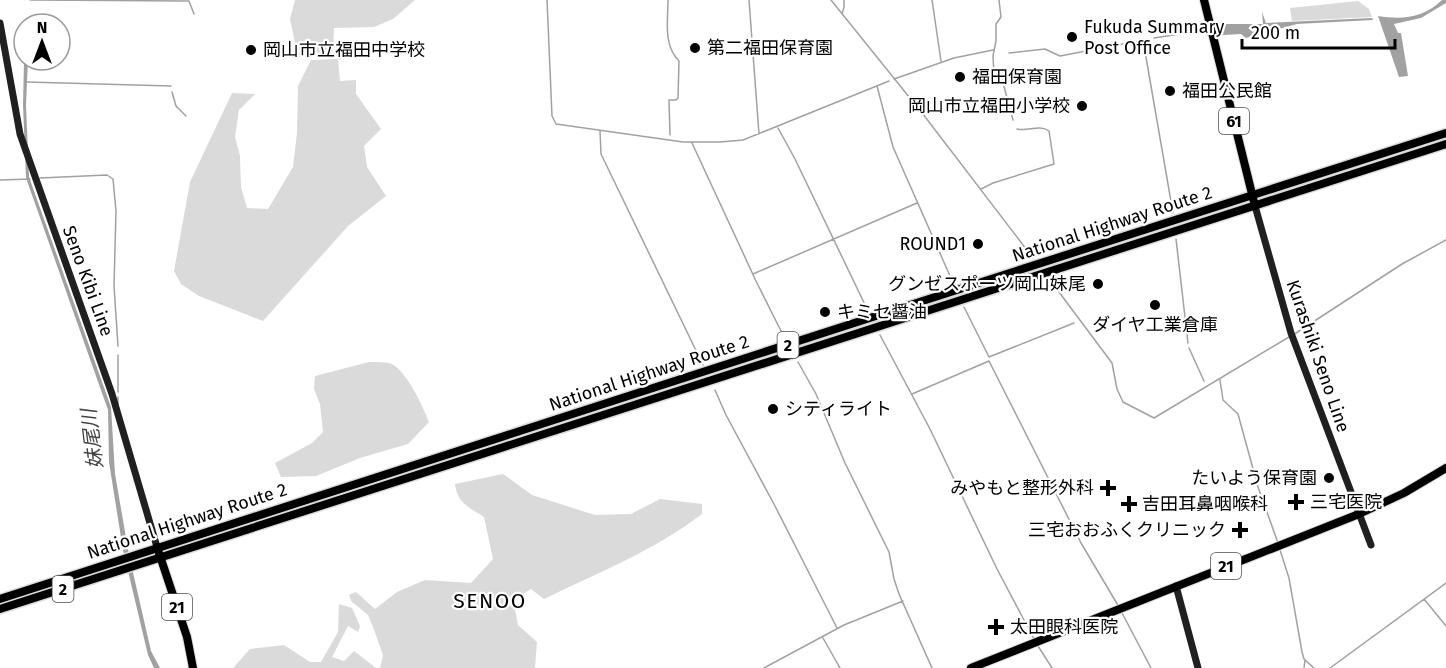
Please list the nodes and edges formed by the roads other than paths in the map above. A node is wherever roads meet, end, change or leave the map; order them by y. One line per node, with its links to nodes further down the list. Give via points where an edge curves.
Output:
1 (1203, 0): 5 (main road, 61)
2 (0, 23): 10 (main road, Seno Kibi Line, via 20,134 112,394)
3 (1446, 133): 5 (highway, National Highway Route 2 / 2)
4 (1446, 144): 6 (highway, National Highway Route 2 / 2)
5 (1252, 195): 6 (main road, 61); 10 (highway, National Highway Route 2 / 2)
6 (1255, 206): 8 (main road, Kurashiki Seno Line, via 1292,335); 11 (highway, National Highway Route 2 / 2)
7 (1446, 468): 8 (main road, 21)
8 (1359, 514): 9 (main road, Kurashiki Seno Line); 12 (main road, 21)
9 (1371, 545)
10 (157, 547): 11 (main road, 21); 13 (highway, National Highway Route 2 / 2)
11 (161, 557): 14 (highway, National Highway Route 2 / 2); 15 (main road, 21)
12 (1176, 586): 16 (main road, 21); 17 (main road)
13 (0, 599)
14 (0, 609)
15 (193, 668)
16 (971, 668)
17 (1198, 668)

